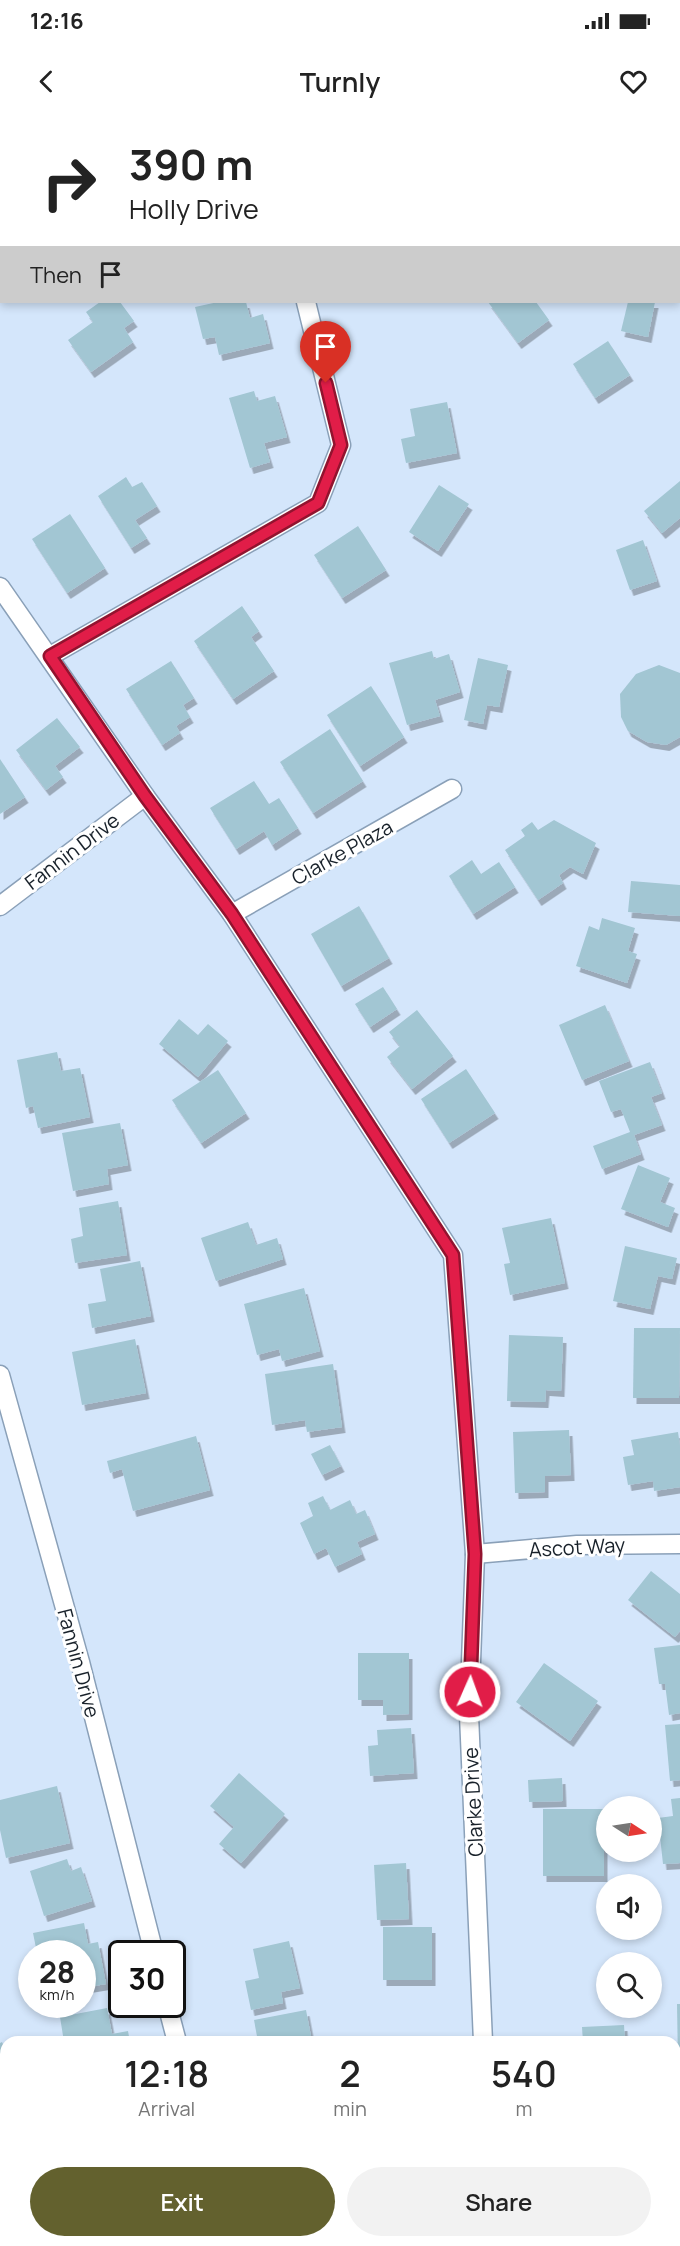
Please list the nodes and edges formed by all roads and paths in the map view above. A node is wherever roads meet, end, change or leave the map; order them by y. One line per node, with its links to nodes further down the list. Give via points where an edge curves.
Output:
1 (306, 303): 3 (street, via 341,445 318,503)
2 (0, 586): 3 (street, Clarke Drive)
3 (50, 656): 5 (street, Clarke Drive)
4 (452, 789): 7 (street, Clarke Plaza)
5 (145, 796): 6 (street, Fannin Drive); 7 (street, Clarke Drive)
6 (0, 906)
7 (232, 914): 10 (street, Clarke Drive, via 453,1255)
8 (0, 1375): 11 (street, Fannin Drive, via 80,1662)
9 (680, 1545): 10 (street, Ascot Way, via 577,1545)
10 (475, 1554): 14 (street, Clarke Drive, via 469,1715)
11 (151, 1940)
12 (171, 2018): 13 (street)
13 (175, 2036)
14 (483, 2036)

